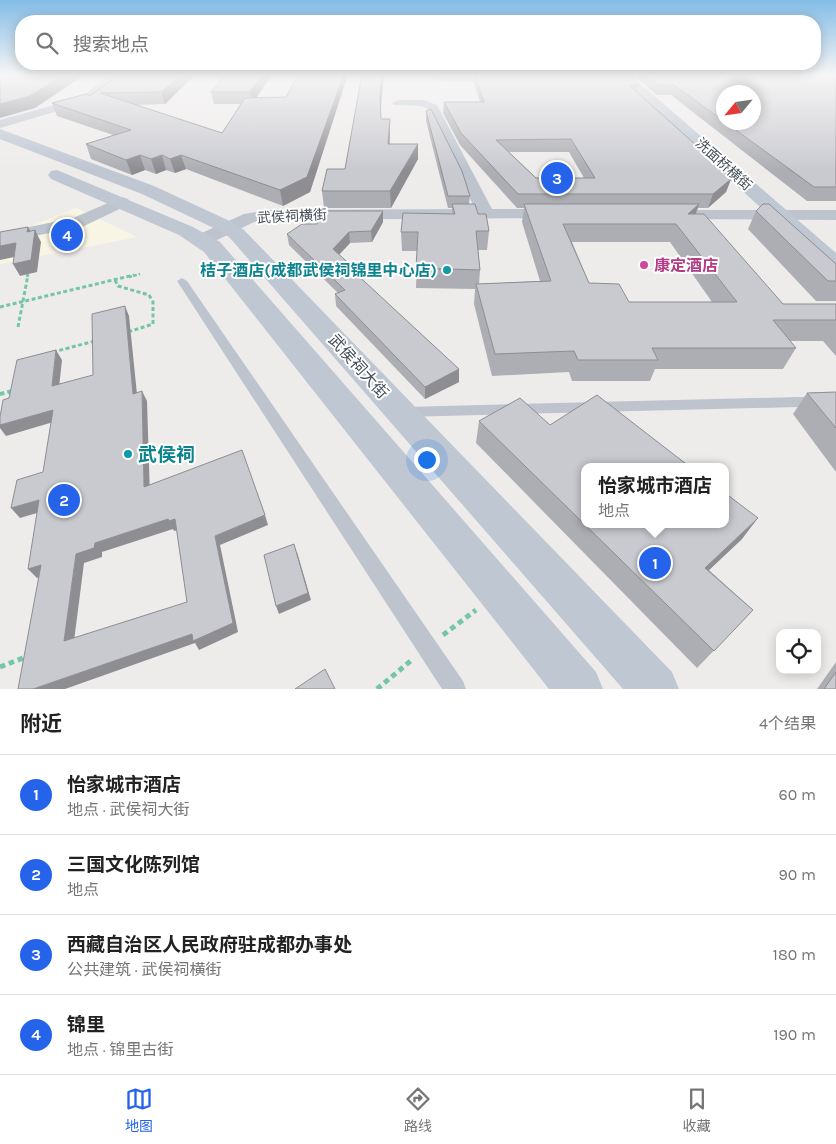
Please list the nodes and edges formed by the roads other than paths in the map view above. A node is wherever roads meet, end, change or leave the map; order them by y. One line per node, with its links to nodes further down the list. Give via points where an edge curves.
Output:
1 (62, 106): 4 (street)
2 (431, 106): 8 (street)
3 (658, 106): 11 (main road, 洗面桥横街)
4 (0, 124)
5 (0, 134): 13 (main road, 武侯祠大街, via 148,190)
6 (0, 151): 7 (main road, 武侯祠大街)
7 (122, 202): 13 (main road, 武侯祠大街); 14 (street, via 78,222)
8 (486, 214): 9 (street, 武侯祠横街); 13 (street, 武侯祠横街, via 269,214 250,218)
9 (574, 214)
10 (653, 214): 11 (street)
11 (780, 215): 12 (street); 15 (main road, 洗面桥横街)
12 (836, 215)
13 (214, 234): 18 (main road, 武侯祠大街, via 247,243); 19 (main road, 武侯祠大街, via 220,256)
14 (0, 238)
15 (836, 265)
16 (182, 282): 20 (lane)
17 (836, 401): 18 (lane)
18 (402, 412): 21 (main road, 武侯祠大街)
19 (564, 680)
20 (455, 689)
21 (655, 689)

